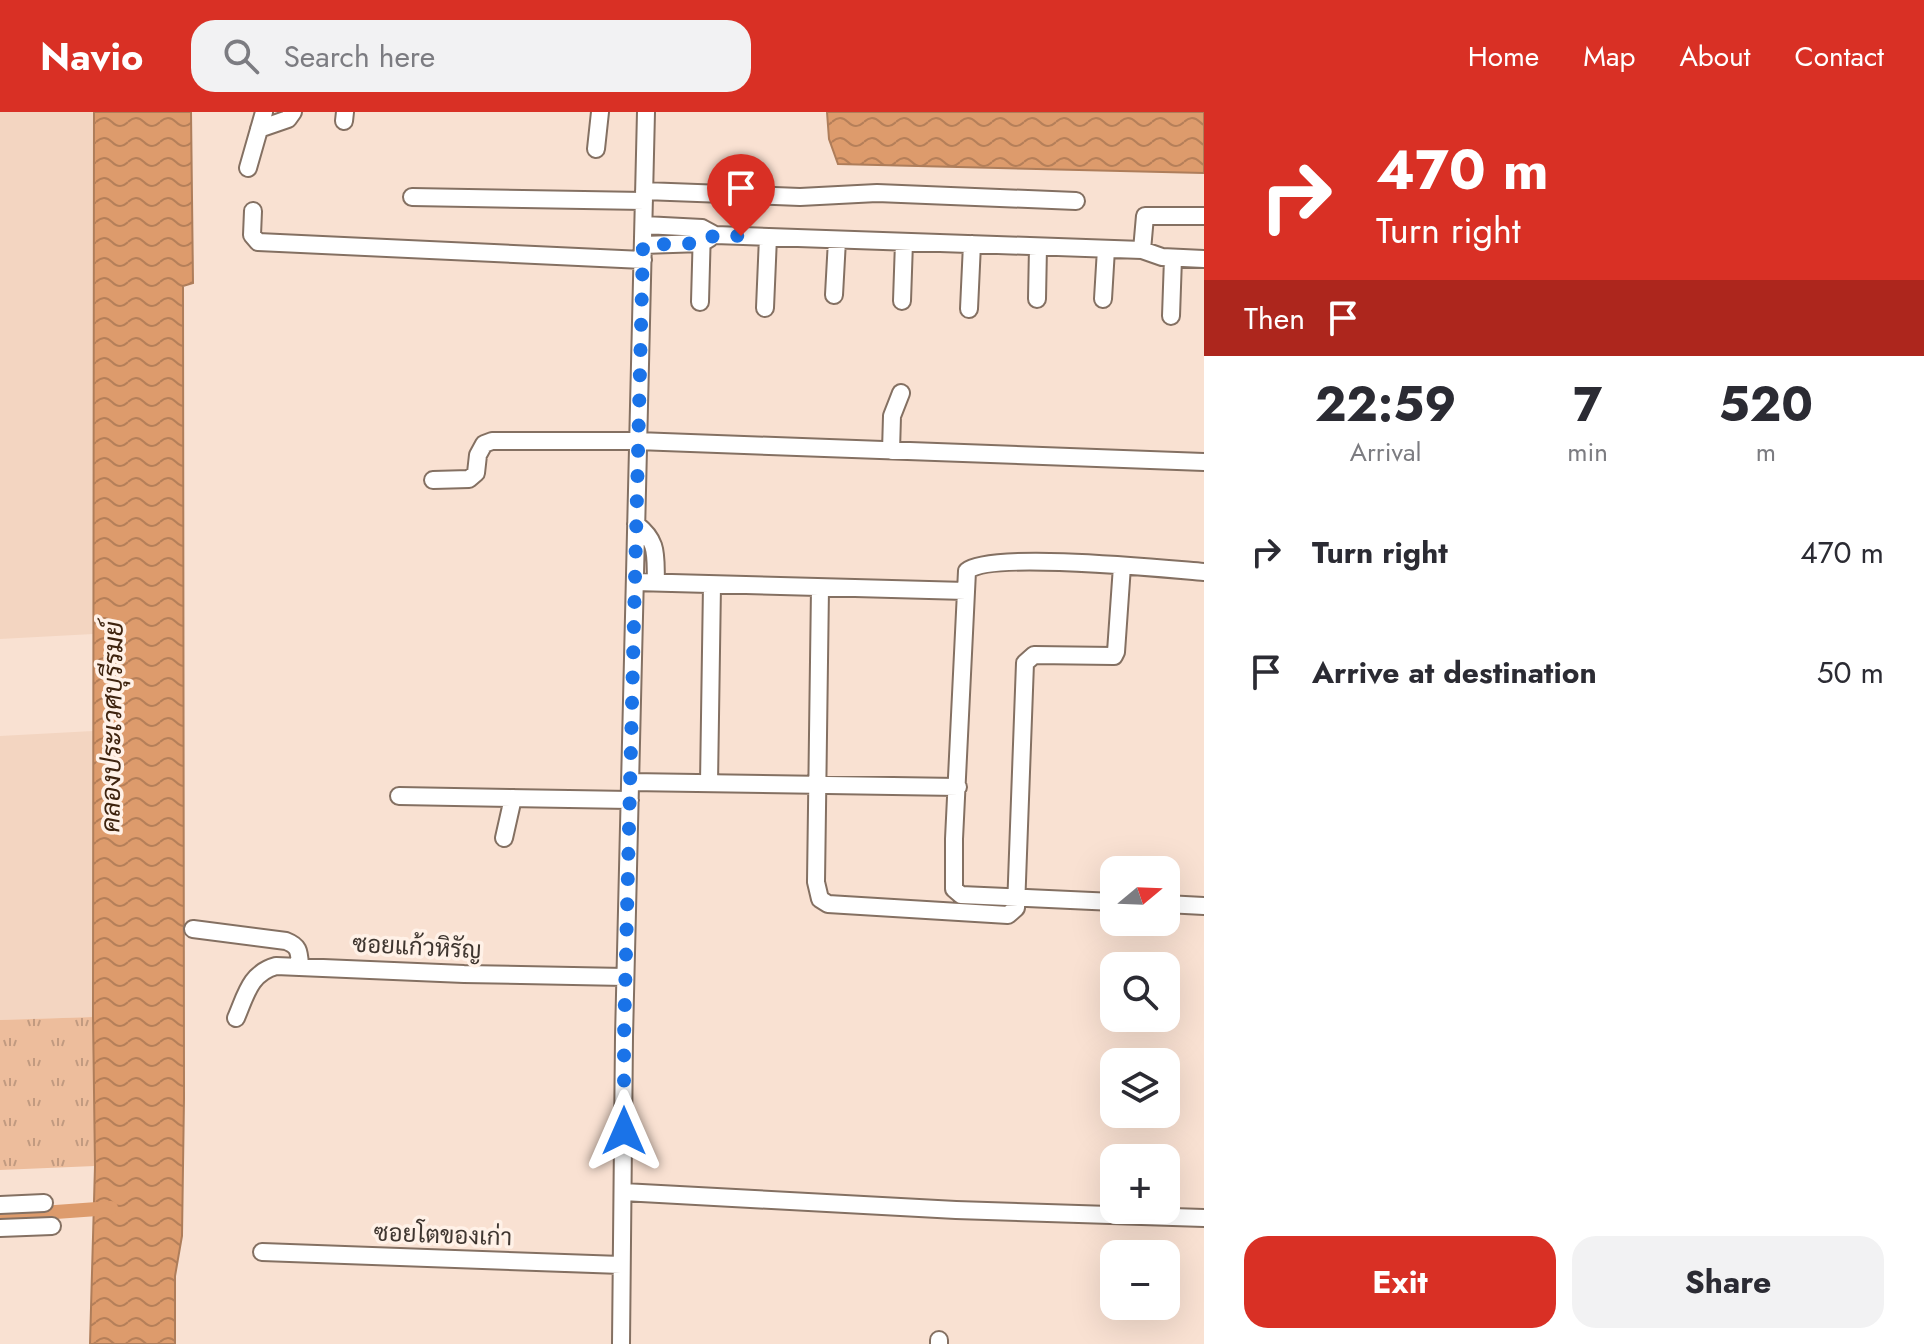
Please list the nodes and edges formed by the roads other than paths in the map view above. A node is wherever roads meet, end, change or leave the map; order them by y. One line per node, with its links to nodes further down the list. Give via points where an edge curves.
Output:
1 (264, 112): 5 (street)
2 (293, 112): 5 (street, via 288,119)
3 (600, 112): 6 (street)
4 (646, 112): 8 (street)
5 (259, 129): 7 (street)
6 (596, 149)
7 (248, 168)
8 (644, 196): 9 (street); 10 (street, via 877,193); 13 (street)
9 (412, 197)
10 (1076, 201)
11 (253, 211): 22 (street, via 252,235 258,242)
12 (1204, 216): 21 (street, via 1145,216)
13 (644, 225): 14 (street); 22 (street)
14 (706, 236): 15 (street); 22 (street); 29 (street)
15 (768, 237): 16 (street); 30 (street)
16 (837, 240): 17 (street); 25 (street)
17 (904, 242): 18 (street); 28 (street)
18 (972, 244): 19 (street); 31 (street)
19 (1038, 247): 20 (street); 26 (street)
20 (1106, 249): 21 (street); 27 (street)
21 (1142, 250): 23 (street)
22 (643, 253): 34 (street)
23 (1173, 258): 24 (street); 32 (street)
24 (1204, 259)
25 (834, 295)
26 (1037, 299)
27 (1103, 299)
28 (902, 301)
29 (700, 302)
30 (765, 308)
31 (969, 309)
32 (1171, 316)
33 (901, 393): 35 (street, via 892,416)
34 (637, 441): 35 (street); 37 (street, via 492,441 484,444 476,473 469,479); 38 (street)
35 (891, 451): 36 (street)
36 (1204, 462)
37 (433, 480)
38 (636, 524): 41 (street); 42 (street, via 655,549)
39 (1122, 566): 40 (street); 45 (street, via 982,563 967,571); 54 (street, via 1114,656 1034,655 1025,663)
40 (1204, 572)
41 (635, 582): 42 (street); 46 (street)
42 (656, 582): 43 (street)
43 (712, 585): 44 (street); 47 (street)
44 (820, 588): 45 (street); 48 (street)
45 (966, 591): 49 (street)
46 (630, 782): 47 (street); 52 (street)
47 (709, 783): 48 (street)
48 (817, 785): 49 (street); 54 (street, via 816,882 820,899 828,904 1008,915)
49 (958, 787): 54 (street, via 954,889 961,895)
50 (399, 796): 51 (street)
51 (513, 798): 52 (street); 53 (street)
52 (630, 800): 60 (street)
53 (504, 838)
54 (1017, 898): 55 (street)
55 (1100, 901)
56 (1180, 905): 57 (street)
57 (1204, 906)
58 (193, 929): 59 (street, via 286,941 299,950)
59 (300, 965): 60 (street, ซอยแก้วหิรัญ); 61 (street, ซอยแก้วหิรัญ, via 262,971 249,986)
60 (625, 977): 62 (street)
61 (236, 1018)
62 (623, 1192): 65 (street); 69 (street)
63 (44, 1203): 64 (street)
64 (0, 1205)
65 (1204, 1218)
66 (52, 1226): 67 (street)
67 (0, 1228)
68 (262, 1252): 69 (street, ซอยโตของเก่า)
69 (621, 1265): 70 (street)
70 (621, 1344)

